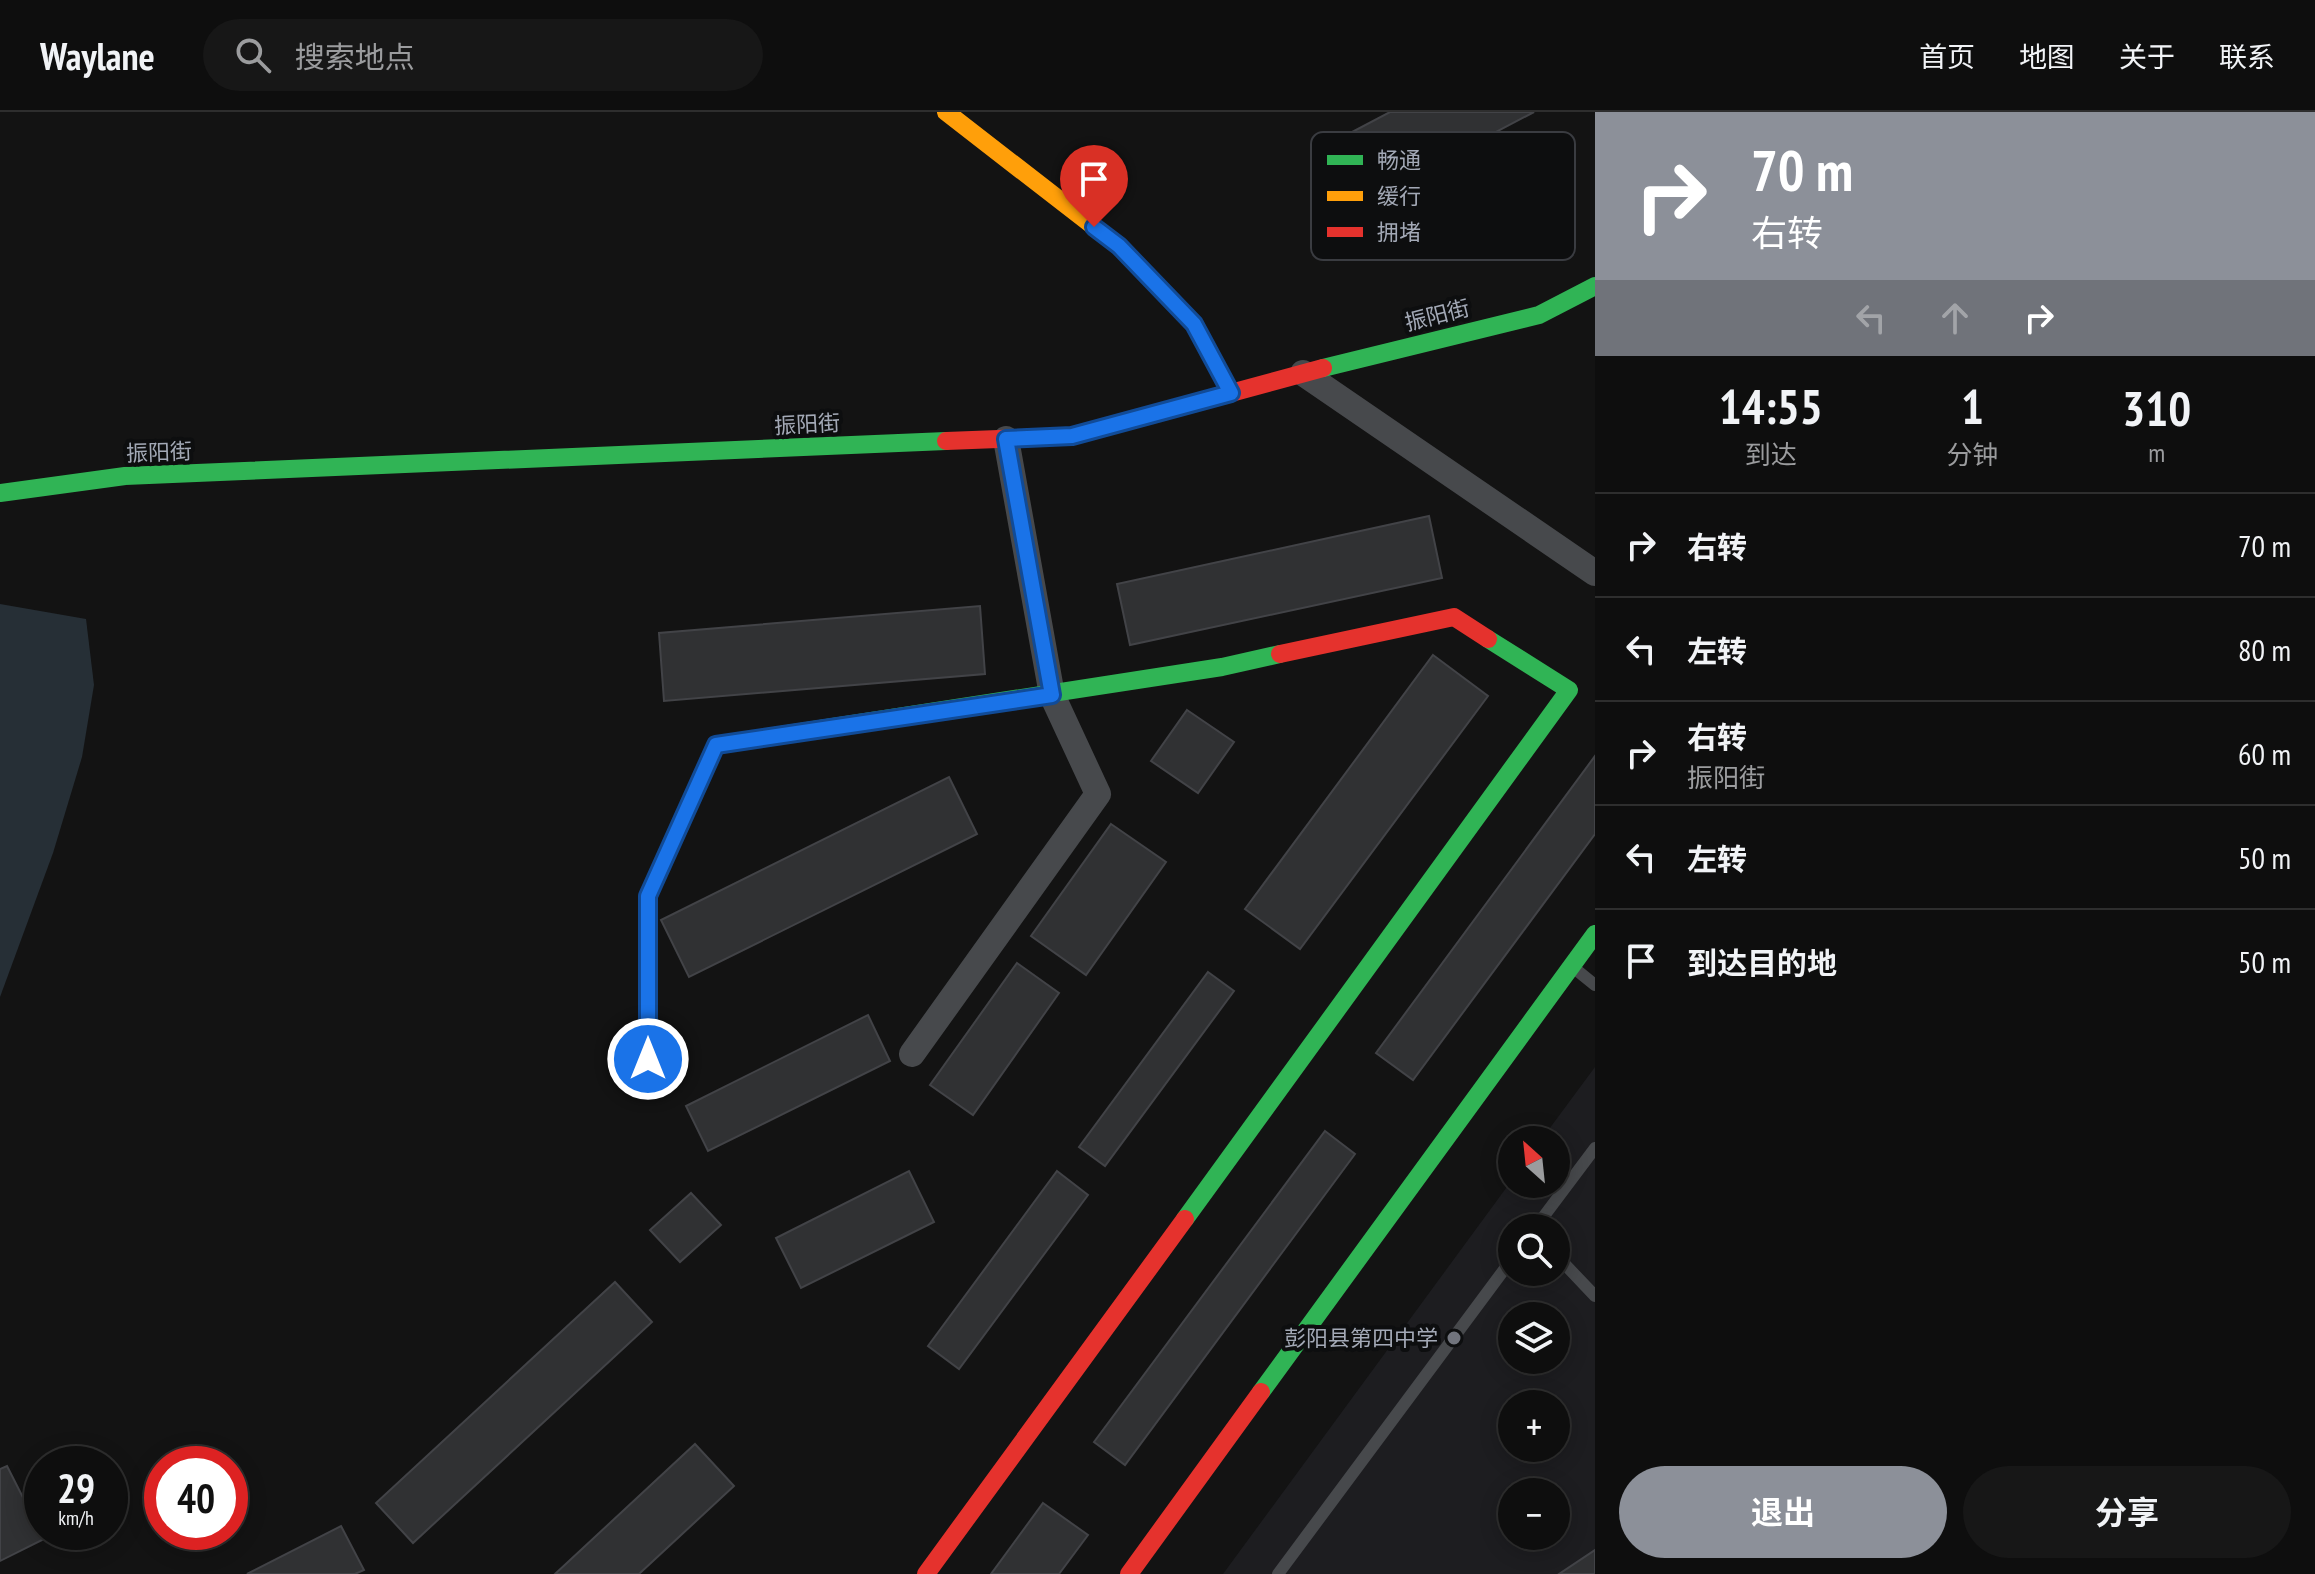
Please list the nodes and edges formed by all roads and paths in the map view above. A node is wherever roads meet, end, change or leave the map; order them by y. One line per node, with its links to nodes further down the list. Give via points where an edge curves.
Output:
1 (946, 112): 4 (main road, via 1119,246 1194,324)
2 (1595, 286): 3 (main road, 振阳街, via 1539,315)
3 (1303, 373): 4 (main road, 振阳街); 7 (street)
4 (1231, 393): 5 (main road, 振阳街, via 1072,436)
5 (1006, 439): 6 (main road, 振阳街, via 125,476); 8 (street)
6 (0, 493)
7 (1595, 573)
8 (1052, 695): 12 (street, via 1098,794); 13 (main road, via 716,745 648,896); 19 (main road, via 1222,667 1454,617 1569,690)
9 (1595, 934): 10 (main road)
10 (1571, 966): 11 (lane); 20 (main road)
11 (1595, 985)
12 (912, 1054)
13 (648, 1059)
14 (1595, 1148): 15 (lane)
15 (1546, 1214)
16 (1570, 1270): 18 (lane)
17 (1498, 1278): 21 (lane)
18 (1595, 1296)
19 (926, 1574)
20 (1129, 1574)
21 (1278, 1574)

